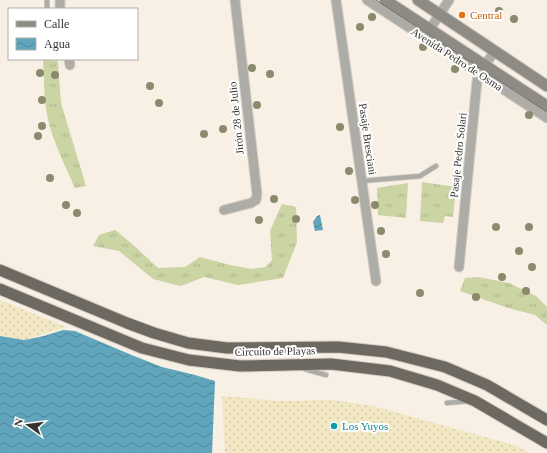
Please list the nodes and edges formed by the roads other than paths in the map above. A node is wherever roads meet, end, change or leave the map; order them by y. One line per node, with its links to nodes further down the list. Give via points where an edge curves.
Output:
1 (235, 0): 16 (street, Jirón 28 de Julio, via 257,194 256,200 251,203)
2 (336, 0): 15 (street, Pasaje Bresciani)
3 (367, 0): 10 (street, Avenida Pedro de Osma)
4 (385, 0): 8 (main road, Avenida Pedro de Osma)
5 (418, 0): 7 (main road)
6 (448, 0): 7 (street)
7 (439, 14): 8 (street); 9 (main road)
8 (430, 29): 10 (main road, Avenida Pedro de Osma)
9 (495, 51): 10 (street, Pasaje Pedro Solari); 11 (main road)
10 (482, 69): 12 (main road, Avenida Pedro de Osma); 13 (street, Avenida Pedro de Osma); 17 (street, Pasaje Pedro Solari, via 477,81)
11 (547, 86)
12 (547, 106)
13 (547, 118)
14 (436, 166): 15 (lane, via 420,176)
15 (362, 181): 19 (street, Pasaje Bresciani)
16 (224, 210)
17 (459, 267)
18 (0, 270): 25 (highway, Circuito de Playas, via 154,334 188,343 227,348 338,347 386,352 445,367 487,385)
19 (376, 281)
20 (0, 289): 21 (highway, Circuito de Playas, via 142,348 164,354 189,360 240,366)
21 (292, 364): 22 (lane); 23 (highway, Circuito de Playas, via 331,364 390,371 437,385)
22 (326, 375)
23 (475, 401): 24 (lane); 26 (highway, Circuito de Playas)
24 (447, 403)
25 (547, 420)
26 (547, 443)

